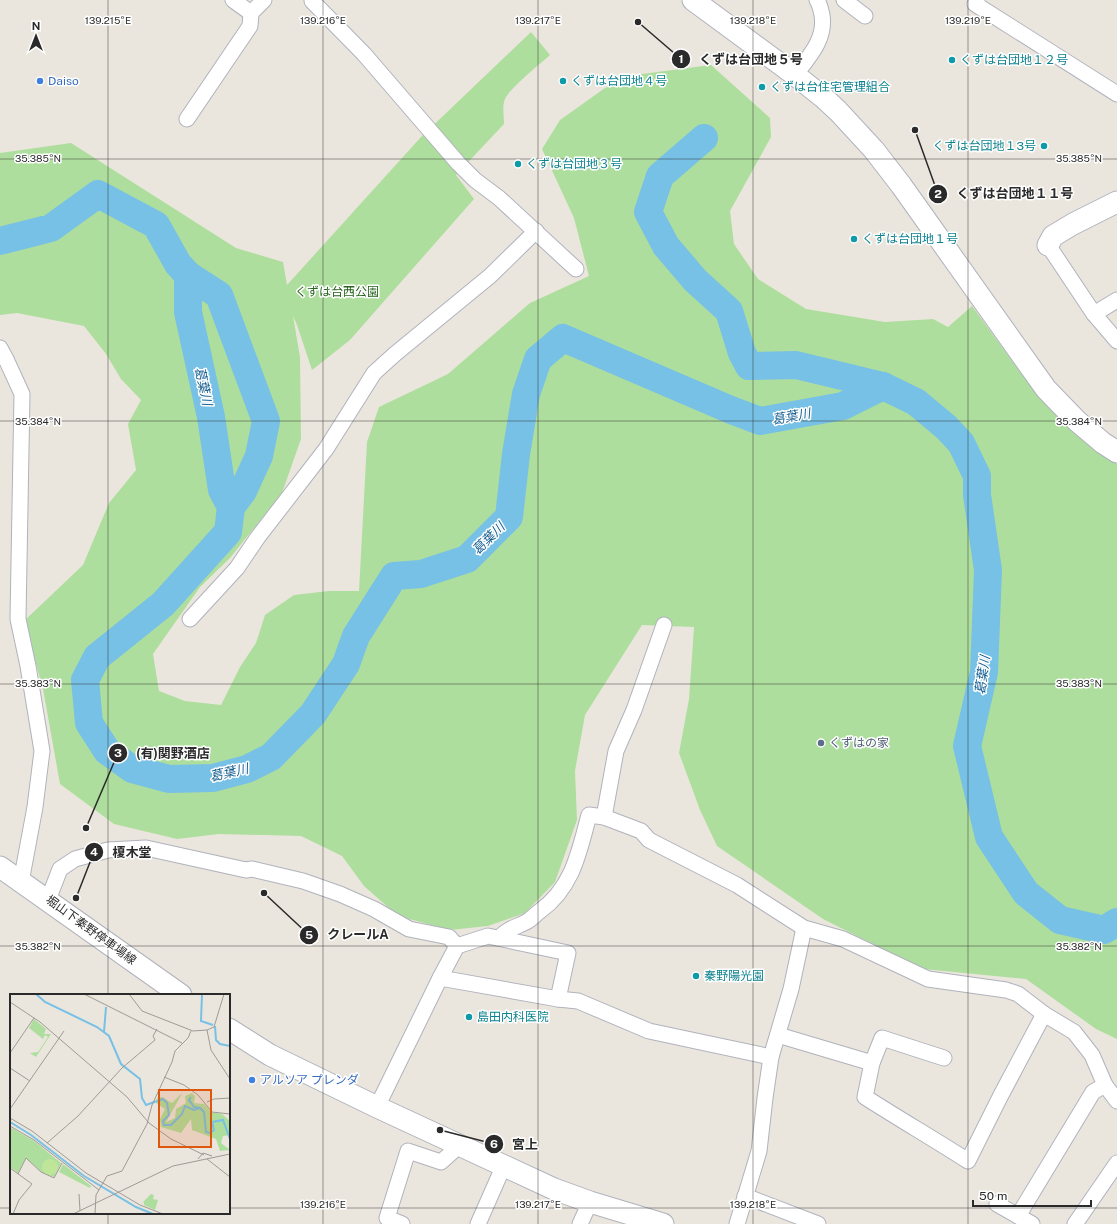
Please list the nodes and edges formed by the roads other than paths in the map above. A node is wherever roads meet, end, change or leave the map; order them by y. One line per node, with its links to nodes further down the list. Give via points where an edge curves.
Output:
1 (233, 0): 8 (street)
2 (264, 0): 8 (street)
3 (312, 0): 14 (street, via 364,54 458,163)
4 (693, 0): 10 (main road)
5 (818, 0): 10 (street, via 823,22 822,34)
6 (844, 0): 9 (street)
7 (977, 0): 11 (street, via 975,4)
8 (251, 13): 12 (street, via 250,26)
9 (865, 16)
10 (795, 75): 21 (main road, via 838,111 874,150 938,235 1046,388 1077,420)
11 (1117, 94)
12 (187, 119)
13 (1117, 202): 15 (main road, via 1053,236)
14 (536, 231): 16 (street); 22 (street, via 490,276 374,373 326,449 237,568)
15 (1048, 245): 18 (street)
16 (576, 269)
17 (1117, 300): 18 (street)
18 (1094, 314): 19 (street)
19 (1117, 341)
20 (0, 348): 26 (street, via 22,394 18,619 42,751)
21 (1117, 452)
22 (190, 619)
23 (664, 625): 24 (street, via 634,710 616,751)
24 (604, 817): 28 (street, via 641,831 650,840 737,885); 29 (street, via 589,815 576,863 565,885 549,905 528,920 507,930)
25 (0, 867): 26 (main road, 堀山下秦野停車場線)
26 (21, 882): 27 (main road, 堀山下秦野停車場線)
27 (48, 900): 30 (street, via 60,869 75,860 108,850 146,848 303,881 367,906 409,929 449,937); 32 (main road, 堀山下秦野停車場線)
28 (804, 928): 34 (street, via 843,939 928,979 1018,994); 36 (street, via 792,989)
29 (500, 938): 30 (street, via 488,936); 33 (street, via 568,953)
30 (457, 946): 31 (street)
31 (440, 978): 33 (street); 42 (street)
32 (180, 994)
33 (558, 999): 37 (street, via 578,1001 650,1031)
34 (1044, 1014): 39 (street, via 968,1161 865,1097); 40 (street, via 1074,1032 1092,1055)
35 (230, 1031): 42 (main road, via 270,1055)
36 (778, 1035): 37 (street); 39 (street)
37 (771, 1056): 46 (street, via 760,1151)
38 (944, 1058): 39 (street, via 882,1038)
39 (872, 1062)
40 (1105, 1085): 41 (street); 49 (street, via 1093,1092)
41 (1117, 1101)
42 (377, 1107): 43 (main road)
43 (460, 1145): 45 (main road); 50 (street, via 441,1162 408,1151 387,1218)
44 (1117, 1163): 57 (street)
45 (504, 1165): 47 (main road, via 554,1189); 51 (street)
46 (745, 1196): 54 (street); 55 (street)
47 (590, 1202): 52 (street); 53 (main road)
48 (997, 1204): 49 (street)
49 (1018, 1216): 56 (street)
50 (402, 1224)
51 (478, 1224)
52 (580, 1224)
53 (663, 1224)
54 (737, 1224)
55 (818, 1224)
56 (1032, 1224)
57 (1075, 1224)

